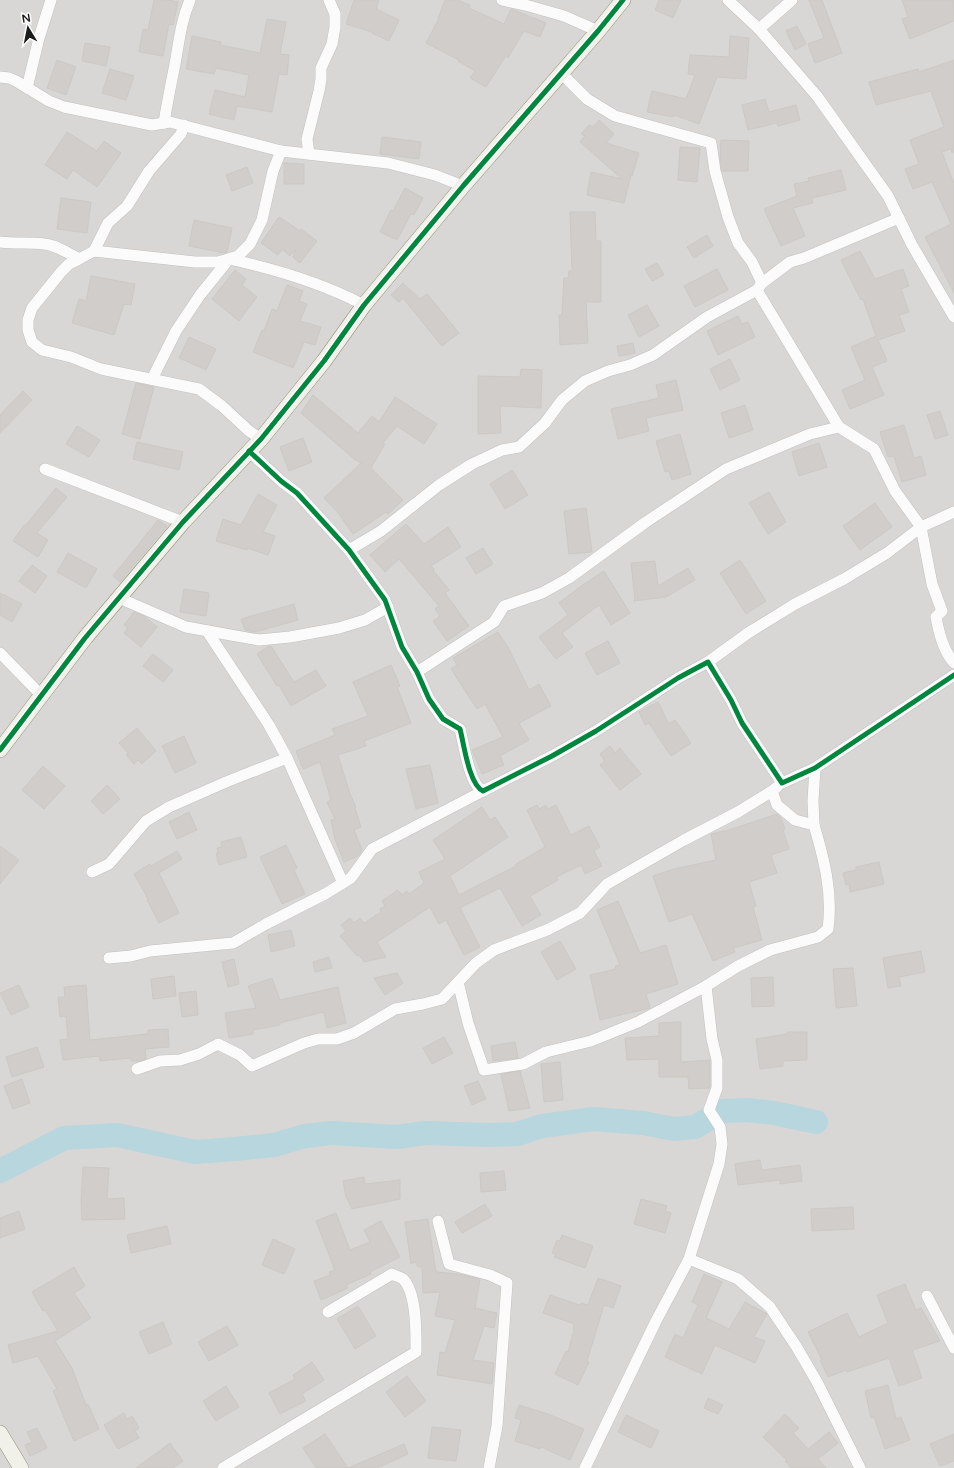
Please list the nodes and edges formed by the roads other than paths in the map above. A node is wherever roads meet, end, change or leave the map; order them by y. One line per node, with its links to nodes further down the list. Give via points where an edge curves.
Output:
1 (51, 0): 12 (street)
2 (190, 0): 13 (street, via 178,39)
3 (329, 0): 16 (street, via 335,27 332,44 321,68 319,91 307,139)
4 (502, 0): 9 (street, via 564,16)
5 (623, 0): 9 (street)
6 (728, 0): 8 (street)
7 (792, 0): 8 (street)
8 (759, 29): 18 (street, via 817,96 888,196)
9 (598, 31): 10 (street)
10 (561, 74): 17 (street); 23 (street, via 587,99 615,116 711,143 715,171 728,217 738,244 752,262)
11 (0, 77): 12 (street, via 9,78)
12 (27, 88): 13 (street, via 64,107 152,125)
13 (164, 123): 14 (street)
14 (184, 125): 15 (street); 20 (street, via 181,134 149,171 127,206 108,223)
15 (281, 151): 16 (street); 22 (street, via 273,171 262,220 250,244 238,256)
16 (309, 154): 17 (street, via 388,163 435,175)
17 (462, 186): 24 (street)
18 (898, 218): 23 (street, via 790,262); 25 (street)
19 (0, 242): 21 (street, via 45,244)
20 (94, 251): 21 (street); 22 (street, via 196,262)
21 (79, 259): 26 (street, via 69,264 32,308 28,320 32,342 42,350 71,357 101,369)
22 (229, 259): 24 (street, via 263,266 341,293); 26 (street, via 200,295 176,331)
23 (760, 286): 27 (street); 34 (street, via 707,317 653,355 586,381 562,400 545,423 519,447 502,450 472,464 439,485 381,531)
24 (364, 305): 28 (street, via 324,361)
25 (954, 317)
26 (152, 379): 28 (street, via 199,389)
27 (839, 427): 33 (street, via 874,449 895,491); 41 (street, via 810,434 726,469 646,522 569,578 542,593 504,606 494,622)
28 (261, 439): 29 (street)
29 (249, 451): 32 (street); 34 (street, via 297,493)
30 (45, 469): 32 (street)
31 (954, 512): 33 (street)
32 (183, 522): 35 (street)
33 (921, 527): 39 (street, via 888,553 795,604); 40 (street, via 932,584 942,610 936,617 941,640)
34 (349, 550): 36 (street)
35 (119, 598): 37 (street, via 186,628); 43 (street, via 85,638)
36 (388, 607): 37 (street, via 365,620 339,628 290,637 259,640); 41 (street, via 402,647)
37 (207, 632): 45 (street, via 269,725)
38 (0, 653): 43 (street)
39 (708, 662): 47 (street, via 742,723); 48 (street, via 678,678 596,731)
40 (954, 664)
41 (417, 672): 48 (street, via 429,700 443,719 460,729 470,770 479,790)
42 (954, 675): 46 (street)
43 (42, 696): 44 (street)
44 (0, 750)
45 (287, 758): 51 (street, via 169,807 146,821 109,864); 52 (street)
46 (815, 768): 47 (street); 50 (street)
47 (782, 783): 49 (street)
48 (483, 791): 52 (street, via 372,849 351,878)
49 (772, 791): 50 (street, via 777,805 795,820); 54 (street, via 607,884 580,913 547,930 494,950 476,963)
50 (814, 825): 55 (street, via 826,867 830,912 828,929 818,936 770,950)
51 (92, 872)
52 (343, 883): 53 (street, via 233,943 150,951)
53 (109, 958)
54 (458, 982): 55 (street, via 468,1023 484,1070 523,1064 546,1052 591,1041 638,1022); 56 (street, via 442,998 395,1009 354,1033 337,1039 318,1039 304,1043 252,1066 218,1044 180,1060 160,1061)
55 (706, 986): 58 (street, via 717,1060 717,1088 709,1110 720,1127 722,1144 719,1164)
56 (137, 1069)
57 (438, 1221): 65 (street, via 449,1264 490,1275 507,1283 497,1426)
58 (689, 1258): 66 (street); 67 (street, via 738,1279 770,1307 817,1382)
59 (927, 1296): 61 (street)
60 (328, 1312): 64 (street, via 392,1274 403,1279 411,1293 416,1318 416,1352)
61 (954, 1348)
62 (0, 1433): 63 (street)
63 (21, 1468)
64 (223, 1468)
65 (489, 1468)
66 (585, 1468)
67 (860, 1468)

